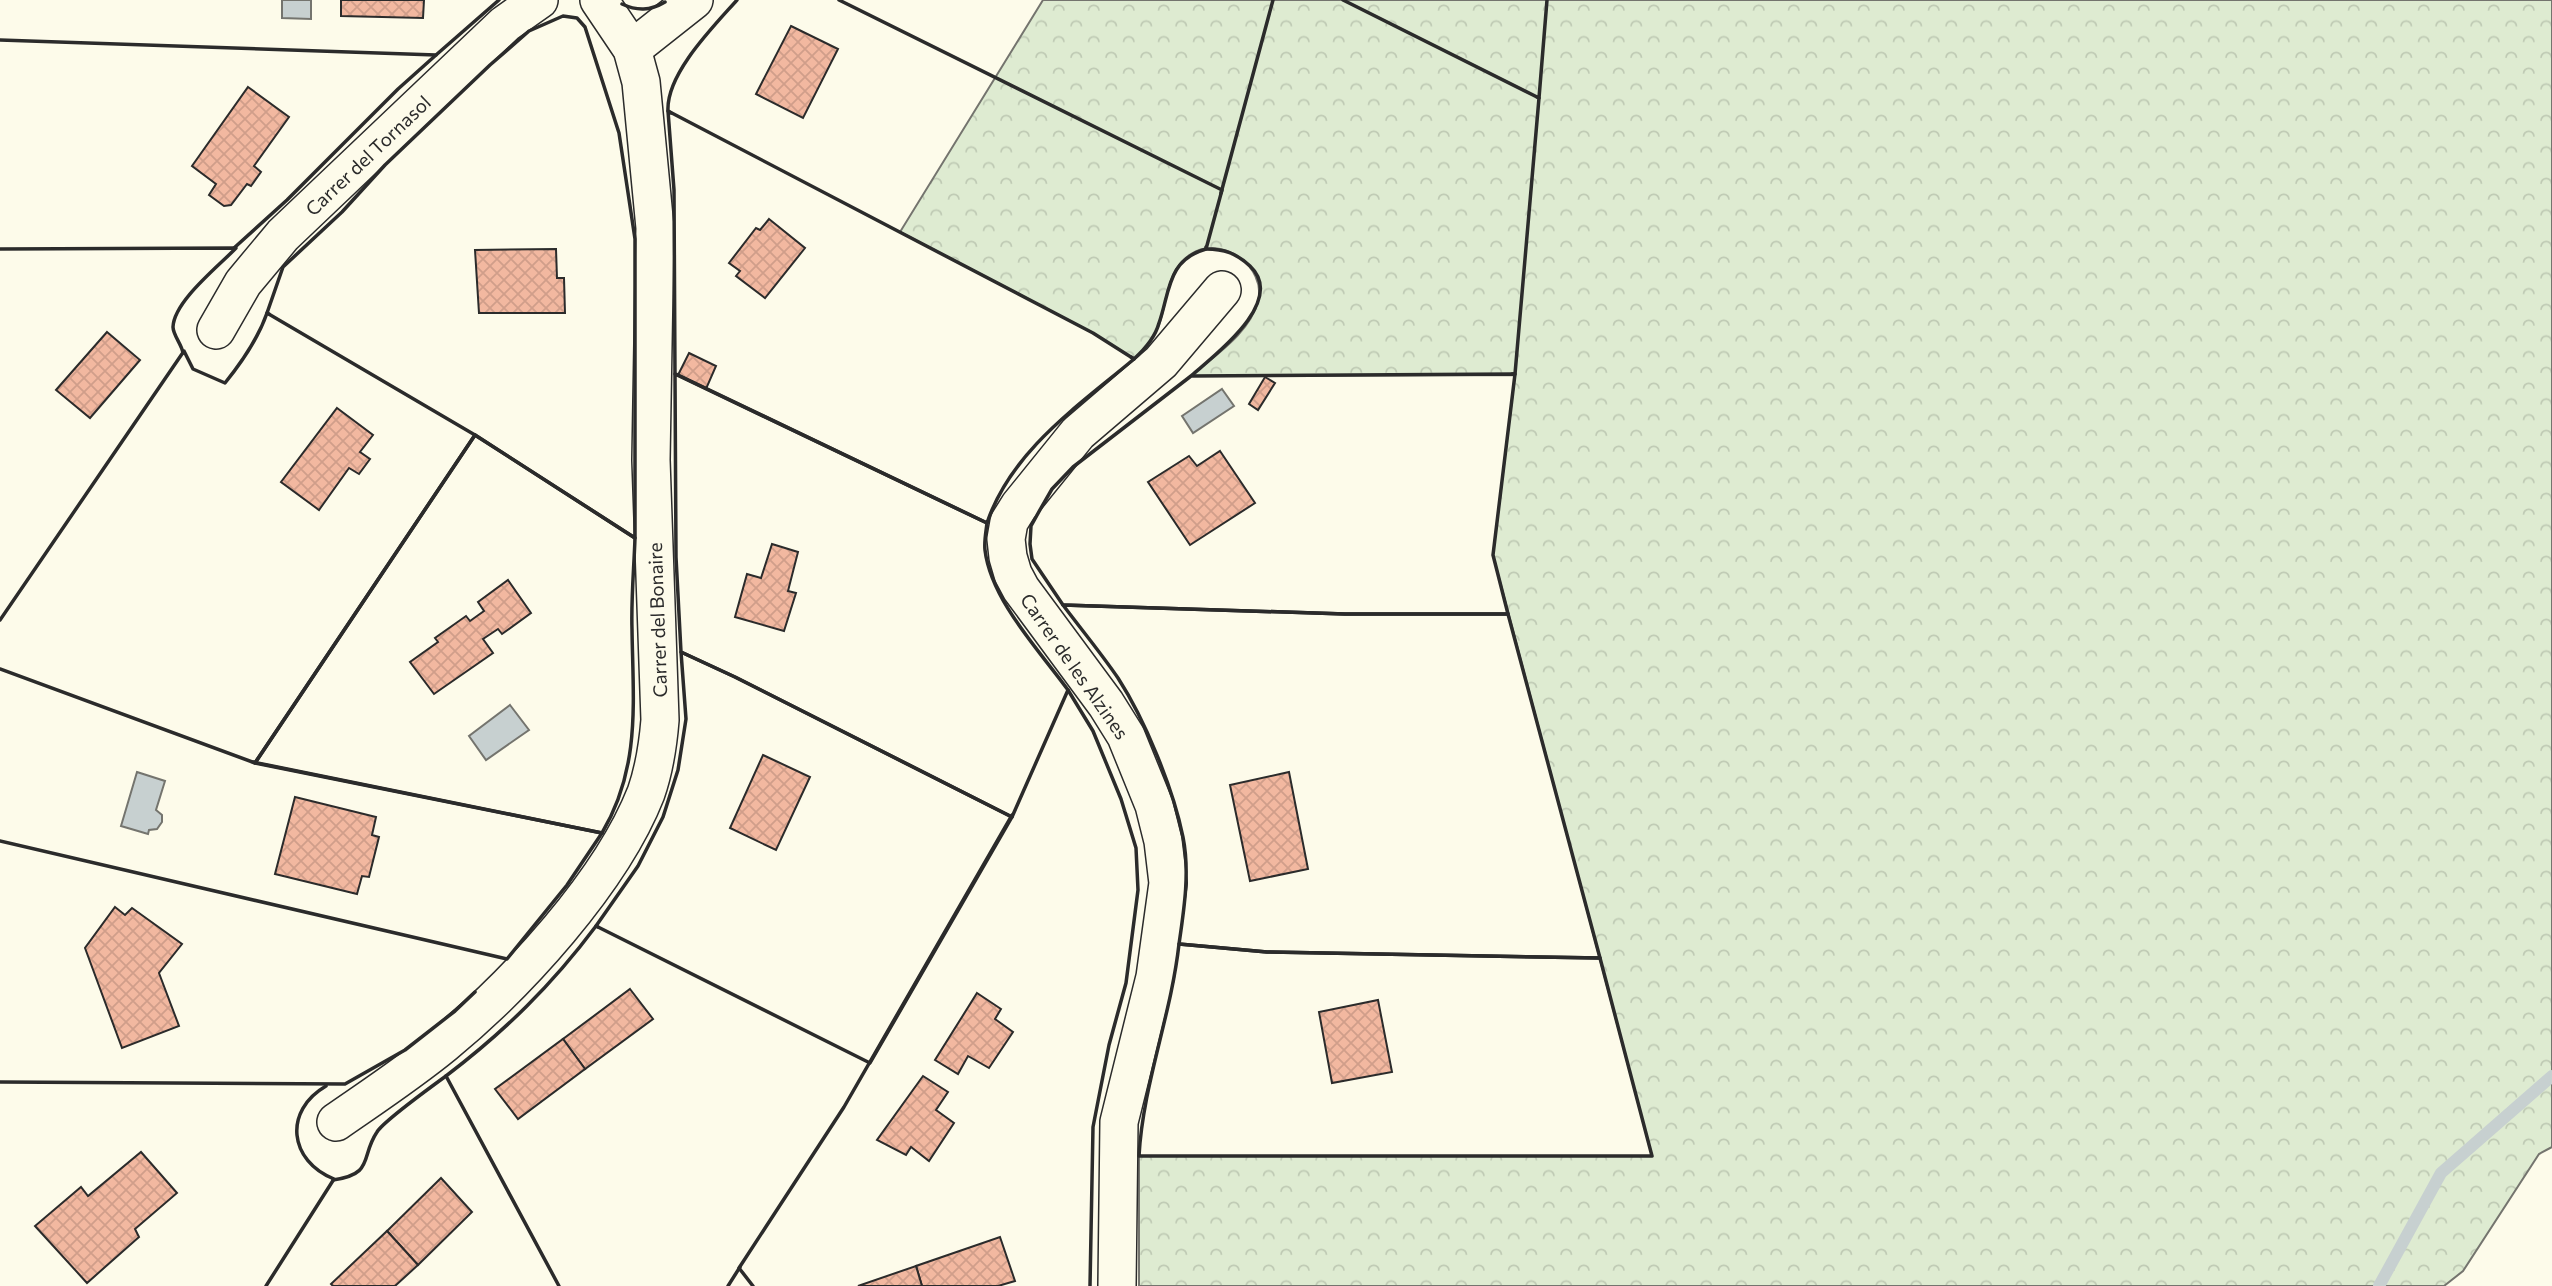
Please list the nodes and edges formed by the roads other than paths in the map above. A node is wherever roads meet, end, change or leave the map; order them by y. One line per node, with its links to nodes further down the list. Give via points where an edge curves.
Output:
1 (539, 0): 6 (street, Carrer del Tornasol, via 506,24 283,235 243,283)
2 (599, 0): 4 (street, Carrer del Bonaire)
3 (694, 0): 4 (street)
4 (632, 49): 7 (street, Carrer del Bonaire, via 642,89 655,228 651,460 660,720 646,793 601,875 539,952 443,1045)
5 (1222, 290): 8 (street, Carrer de les Alzines, via 1161,362 1078,433 1019,506 1006,539 1021,589 1126,736 1154,804 1163,841 1168,883 1155,977 1119,1122)
6 (216, 330)
7 (336, 1122)
8 (1117, 1286)

